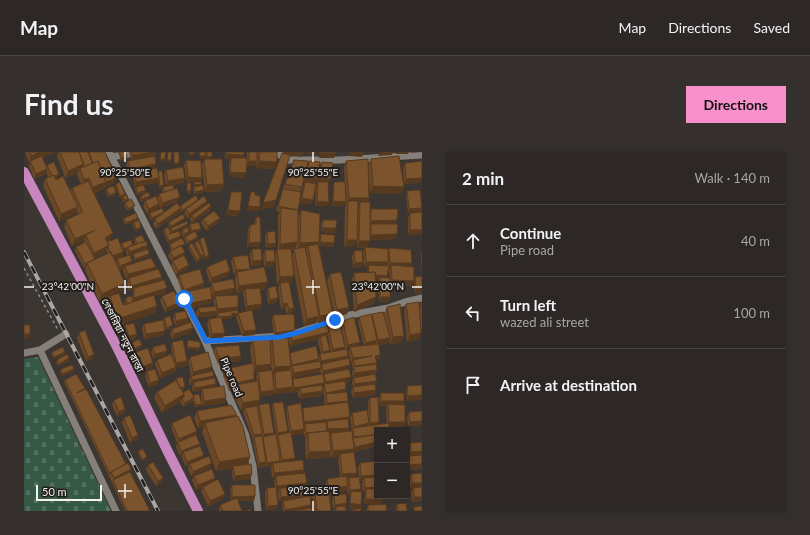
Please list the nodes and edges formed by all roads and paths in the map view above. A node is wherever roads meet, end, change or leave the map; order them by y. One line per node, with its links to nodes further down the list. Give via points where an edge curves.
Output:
1 (138, 152): 3 (street)
2 (278, 152): 4 (street, via 288,160)
3 (111, 155): 9 (street, Pipe road)
4 (422, 155)
5 (24, 172): 13 (main road, গেণ্ডারিয়া নতুন রাস্তা, via 118,349)
6 (24, 268): 8 (path)
7 (422, 298): 9 (street, via 350,315 280,337)
8 (64, 335): 10 (street)
9 (206, 341): 14 (street, Pipe road, via 246,436 253,466)
10 (40, 350): 11 (street); 12 (street)
11 (24, 353)
12 (116, 511)
13 (198, 511)
14 (258, 511)

